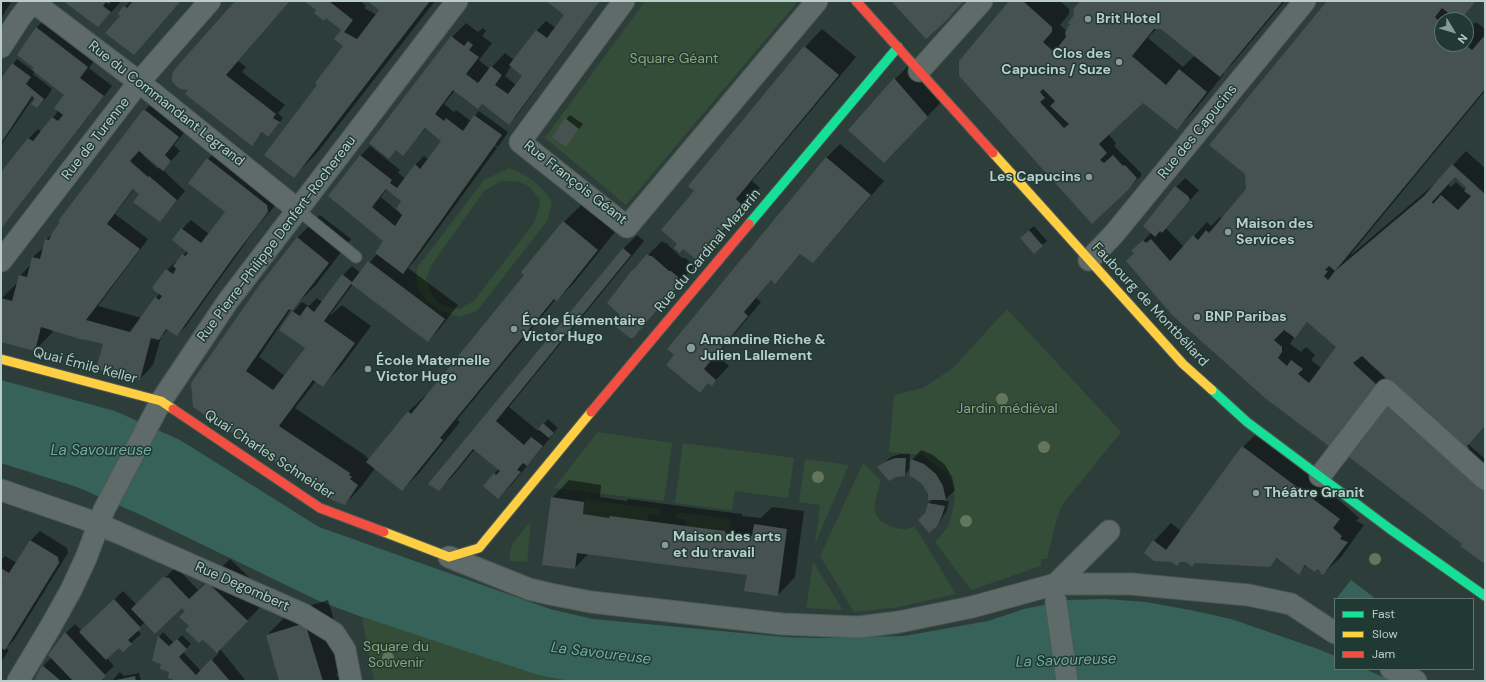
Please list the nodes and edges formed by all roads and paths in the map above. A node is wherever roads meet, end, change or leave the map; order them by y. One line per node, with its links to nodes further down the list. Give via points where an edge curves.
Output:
1 (33, 1): 9 (street); 12 (street, Rue du Commandant Legrand)
2 (210, 1): 12 (street, Rue de Turenne)
3 (457, 1): 13 (street, Rue Pierre-Philippe Denfert-Rochereau)
4 (624, 1): 5 (street, Rue François Géant, via 520,142 627,227)
5 (817, 1)
6 (856, 1): 10 (street, Faubourg de Montbéliard)
7 (982, 1): 11 (street)
8 (1305, 1): 15 (street, Rue des Capucins, via 1106,243)
9 (1, 47)
10 (898, 47): 11 (street, Faubourg de Montbéliard); 24 (street, Rue du Cardinal Mazarin, via 479,548)
11 (919, 71): 15 (street, Faubourg de Montbéliard)
12 (139, 82): 13 (street, Rue du Commandant Legrand); 16 (street, Rue de Turenne)
13 (298, 210): 14 (lane); 18 (street, Rue Pierre-Philippe Denfert-Rochereau, via 228,301)
14 (356, 256)
15 (1089, 260): 19 (street, Faubourg de Montbéliard, via 1183,364 1247,422)
16 (1, 261)
17 (1, 359): 18 (street, Quai Émile Keller)
18 (161, 401): 22 (street, Rue Pierre-Philippe Denfert-Rochereau); 24 (street, Quai Charles Schneider, via 320,508)
19 (1320, 476): 20 (street, via 1386,390); 26 (street, Faubourg de Montbéliard)
20 (1485, 479)
21 (1, 490): 22 (street, Rue Degombert)
22 (99, 525): 29 (street, Rue Pierre-Philippe Denfert-Rochereau, via 71,590); 30 (street, Rue Degombert, via 282,604 334,633 345,650)
23 (1109, 531): 25 (street)
24 (449, 557): 25 (street, via 529,589 550,594 591,602 782,624 859,626 899,622)
25 (1056, 593): 27 (street, via 1130,584 1248,596 1291,604); 31 (street)
26 (1485, 596)
27 (1334, 632)
28 (1393, 670): 32 (street)
29 (18, 681)
30 (351, 681)
31 (1067, 681)
32 (1416, 681)

